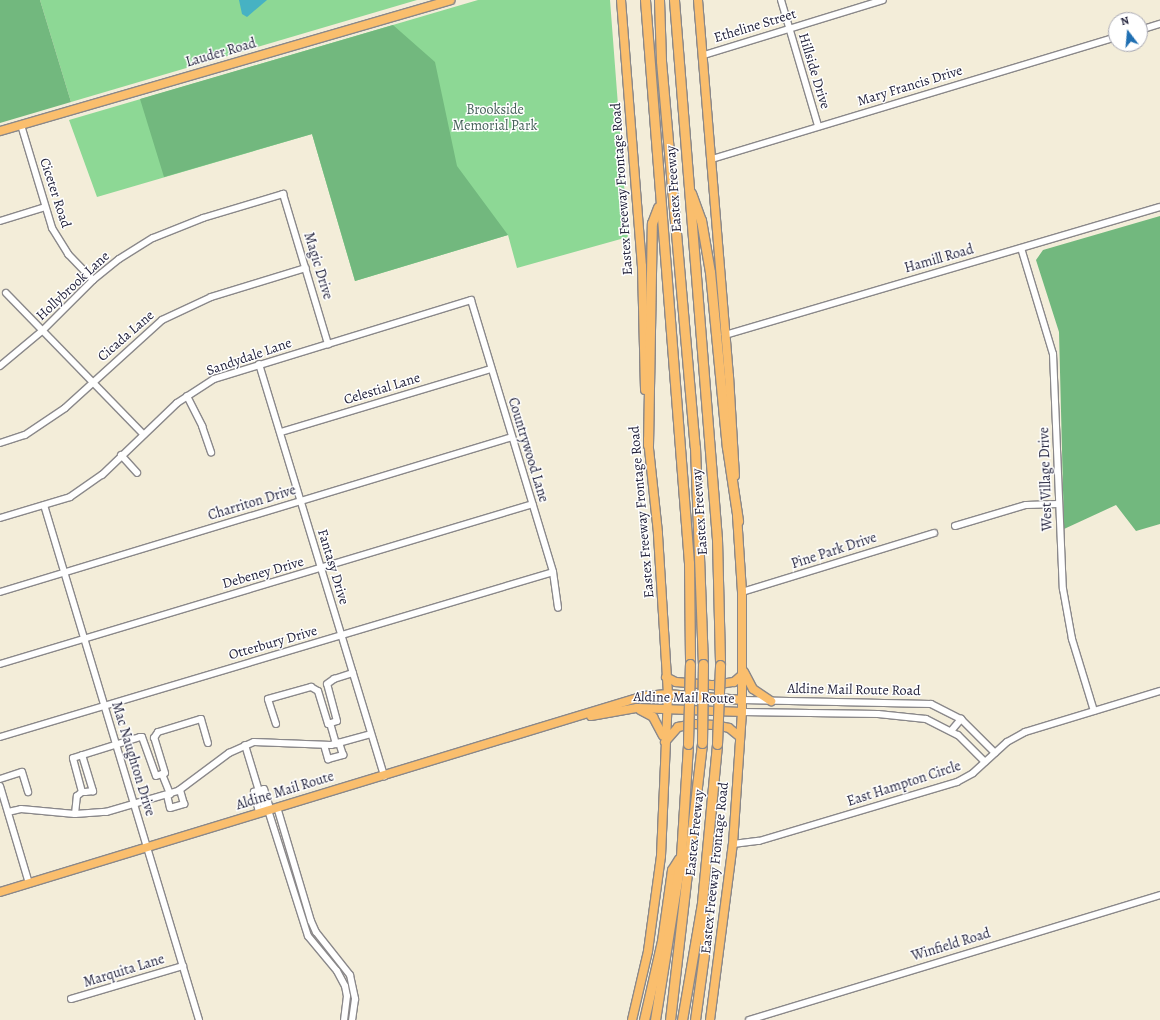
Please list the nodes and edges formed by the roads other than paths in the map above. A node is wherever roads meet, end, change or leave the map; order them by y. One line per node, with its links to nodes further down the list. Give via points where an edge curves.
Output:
1 (450, 0): 14 (main road, Lauder Road)
2 (621, 0): 41 (main road, Eastex Freeway Frontage Road, via 642,266)
3 (645, 0): 20 (highway, Eastex Freeway)
4 (659, 0): 131 (highway, bridge, via 661,61 695,447 703,664 702,743)
5 (674, 0): 18 (highway, Eastex Freeway)
6 (698, 0): 13 (main road, Eastex Freeway Frontage Road)
7 (781, 0): 10 (street, Hillside Drive)
8 (882, 0): 10 (street, Etheline Street)
9 (1160, 24): 11 (street)
10 (789, 28): 13 (street, Etheline Street); 15 (street, Hillside Drive)
11 (1148, 28)
12 (1108, 39): 15 (street, Mary Francis Drive)
13 (704, 54): 17 (main road, Eastex Freeway Frontage Road)
14 (21, 125): 16 (main road, Lauder Road); 22 (street, Ciceter Road)
15 (818, 126): 17 (street, Mary Francis Drive)
16 (0, 132)
17 (712, 159): 30 (main road, Eastex Freeway Frontage Road)
18 (687, 182): 50 (highway, via 701,220 710,272 727,447); 118 (highway, Eastex Freeway, bridge, via 717,538 720,665 717,744)
19 (283, 194): 25 (street, Magic Drive); 26 (street, Hollybrook Lane, via 203,218 159,235 119,259)
20 (659, 202): 41 (highway, via 652,223); 114 (highway, Eastex Freeway, bridge, via 689,563 688,744)
21 (1160, 206): 24 (street, Hamill Road)
22 (45, 207): 23 (street); 26 (street, Ciceter Road, via 52,228 68,254)
23 (0, 221)
24 (1021, 248): 30 (street, Hamill Road); 47 (street, West Village Drive, via 1053,354)
25 (306, 268): 31 (street, Magic Drive); 35 (street, Cicada Lane, via 211,298 162,320)
26 (93, 280): 29 (street, Hollybrook Lane)
27 (6, 293): 29 (street)
28 (471, 300): 31 (street, Sandydale Lane); 34 (street, Countrywood Lane)
29 (42, 331): 33 (street, Hollybrook Lane); 35 (street)
30 (725, 335): 50 (main road, Eastex Freeway Frontage Road)
31 (328, 344): 32 (street, Sandydale Lane)
32 (259, 364): 36 (street, Sandydale Lane, via 214,380); 37 (street, Fantasy Drive)
33 (0, 366)
34 (491, 369): 37 (street, Celestial Lane); 39 (street, Countrywood Lane)
35 (92, 382): 38 (street); 40 (street, Cicada Lane, via 66,408 25,435)
36 (187, 396): 38 (street, Sandydale Lane); 42 (street)
37 (281, 432): 45 (street, Fantasy Drive)
38 (143, 434): 43 (street, Sandydale Lane)
39 (512, 437): 45 (street, Charriton Drive); 46 (street, Countrywood Lane)
40 (0, 443)
41 (648, 445): 64 (main road, Eastex Freeway Frontage Road, via 658,533)
42 (211, 452)
43 (121, 456): 44 (street); 48 (street, Sandydale Lane, via 102,475 70,496)
44 (137, 473)
45 (300, 501): 53 (street, Fantasy Drive); 55 (street, Charriton Drive)
46 (533, 504): 53 (street, Debeney Drive); 54 (street, Countrywood Lane)
47 (1058, 504): 51 (street, via 1026,505); 76 (street, West Village Drive, via 1065,610)
48 (44, 505): 49 (street, Sandydale Lane); 55 (street, Mac Naughton Drive)
49 (0, 518)
50 (738, 521): 57 (main road, Eastex Freeway Frontage Road)
51 (955, 526)
52 (934, 533): 57 (street, Pine Park Drive)
53 (321, 568): 59 (street, Fantasy Drive); 60 (street, Debeney Drive)
54 (553, 572): 58 (street, Countrywood Lane); 59 (street, Otterbury Drive)
55 (64, 573): 56 (street, Charriton Drive); 60 (street, Mac Naughton Drive)
56 (0, 592)
57 (742, 592): 62 (main road, Eastex Freeway Frontage Road)
58 (558, 608)
59 (341, 636): 63 (street, Fantasy Drive); 73 (street, Otterbury Drive)
60 (84, 638): 61 (street, Debeney Drive); 73 (street, Mac Naughton Drive)
61 (0, 664)
62 (742, 671): 64 (main road, via 734,682 714,685 676,682); 69 (main road, Eastex Freeway Frontage Road); 70 (main road, via 753,689)
63 (353, 673): 65 (street, via 331,681); 85 (street, Fantasy Drive)
64 (666, 677): 68 (main road, Eastex Freeway Frontage Road)
65 (327, 688): 66 (street); 82 (street, via 337,721)
66 (318, 691): 82 (street, via 328,724); 83 (street, via 308,687 268,699)
67 (1160, 691): 76 (street, East Hampton Circle)
68 (668, 694): 69 (main road, Aldine Mail Route); 75 (main road, Eastex Freeway Frontage Road); 80 (main road, Aldine Mail Route, via 620,703)
69 (742, 700): 70 (street, Aldine Mail Route Road); 77 (main road, Eastex Freeway Frontage Road)
70 (771, 701): 71 (street, Aldine Mail Route Road)
71 (799, 701): 72 (street, Aldine Mail Route Road); 78 (street)
72 (876, 702): 79 (street); 81 (street, Aldine Mail Route Road, via 931,704)
73 (105, 705): 87 (street, Otterbury Drive); 93 (street, Mac Naughton Drive)
74 (637, 708): 75 (main road, Aldine Mail Route); 80 (main road, Aldine Mail Route); 90 (main road, via 653,717)
75 (667, 708): 77 (main road, Aldine Mail Route); 90 (main road, Eastex Freeway Frontage Road)
76 (1094, 711): 96 (street, East Hampton Circle, via 1025,732)
77 (742, 712): 78 (street, Aldine Mail Route Road); 86 (main road, Eastex Freeway Frontage Road)
78 (798, 713): 79 (street, Aldine Mail Route Road)
79 (876, 714): 84 (street, Aldine Mail Route Road, via 926,719)
80 (578, 718): 100 (main road, Aldine Mail Route)
81 (961, 719): 84 (street); 96 (street, Aldine Mail Route Road)
82 (330, 723): 92 (street)
83 (276, 724)
84 (951, 731): 98 (street, Aldine Mail Route Road)
85 (371, 734): 92 (street); 100 (street, Fantasy Drive)
86 (739, 736): 90 (main road, via 729,728 715,724 694,724 678,727); 112 (main road, Eastex Freeway Frontage Road)
87 (0, 737)
88 (154, 738): 89 (street); 91 (street, via 158,732 201,719); 99 (street, via 165,773)
89 (145, 741): 93 (street, via 140,737); 99 (street, via 156,776)
90 (665, 742): 128 (main road, Eastex Freeway Frontage Road, via 661,856 648,952)
91 (208, 743)
92 (338, 743): 95 (street); 95 (street, via 343,755 328,759)
93 (116, 744): 97 (street); 108 (street, Mac Naughton Drive)
94 (245, 745): 95 (street, via 258,742); 103 (street, via 229,753); 104 (street)
95 (324, 745)
96 (994, 753): 98 (street, East Hampton Circle)
97 (82, 755): 106 (street, via 73,758); 106 (street, via 93,791)
98 (985, 762): 112 (street, East Hampton Circle, via 957,782 759,841)
99 (162, 774): 107 (street)
100 (384, 776): 109 (main road, Aldine Mail Route)
101 (0, 779): 105 (street, via 22,772)
102 (0, 786): 110 (street)
103 (180, 790): 107 (street); 107 (street, via 184,804 170,808)
104 (259, 790): 109 (street, via 265,791); 109 (street, via 253,794)
105 (28, 792)
106 (82, 792): 111 (street, via 77,796)
107 (168, 794): 108 (street)
108 (134, 804): 111 (street, via 98,813); 113 (street, Mac Naughton Drive)
109 (268, 810): 113 (main road, Aldine Mail Route); 119 (street); 120 (street)
110 (8, 812): 111 (street, via 21,809); 115 (street)
111 (75, 814)
112 (733, 844): 134 (main road, Eastex Freeway Frontage Road)
113 (147, 848): 115 (main road, Aldine Mail Route); 121 (street, Mac Naughton Drive)
114 (681, 856): 129 (highway, via 672,870 662,941); 130 (highway, Eastex Freeway)
115 (29, 883): 116 (main road, Aldine Mail Route)
116 (0, 892)
117 (1160, 894): 135 (street, Winfield Road)
118 (702, 903): 132 (highway, Eastex Freeway); 133 (highway, via 705,947)
119 (310, 921): 120 (street); 122 (street, via 316,932 346,967)
120 (303, 924): 123 (street, via 308,936 337,971)
121 (183, 966): 124 (street, Marquita Lane); 125 (street, Mac Naughton Drive)
122 (353, 984): 123 (street); 127 (street)
123 (345, 986): 126 (street, via 347,996)
124 (71, 999)
125 (199, 1020)
126 (344, 1020)
127 (352, 1020)
128 (632, 1020)
129 (644, 1020)
130 (655, 1020)
131 (670, 1020)
132 (682, 1020)
133 (695, 1020)
134 (710, 1020)
135 (750, 1020)

